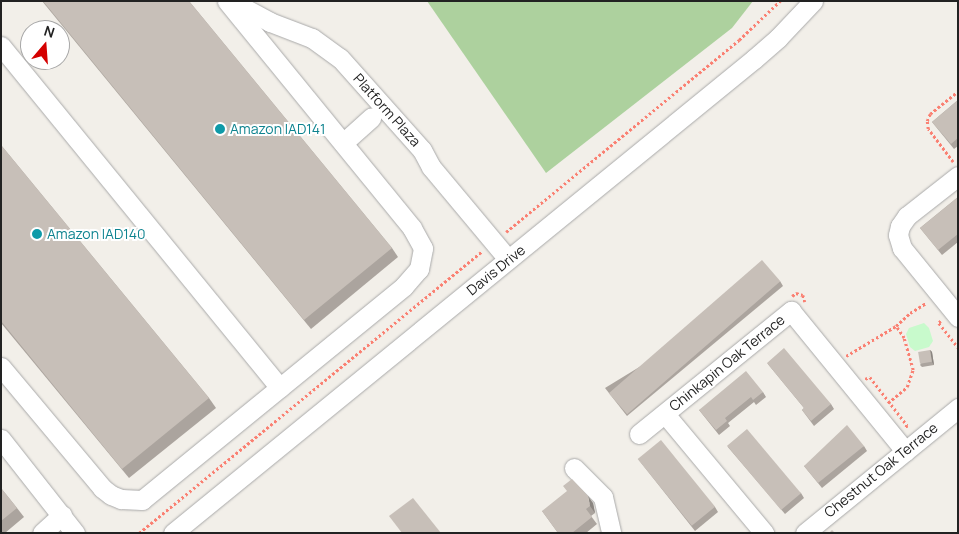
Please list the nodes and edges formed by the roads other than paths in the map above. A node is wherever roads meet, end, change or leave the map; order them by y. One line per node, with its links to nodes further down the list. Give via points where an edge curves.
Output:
1 (227, 1): 6 (street)
2 (232, 1): 8 (street, Platform Plaza, via 270,22 312,38 340,58 422,150 431,167)
3 (813, 1): 8 (street, Davis Drive, via 754,59)
4 (1, 46): 11 (street)
5 (371, 118): 6 (street)
6 (343, 143): 11 (street, via 415,233 422,248 420,270)
7 (956, 170): 9 (street, via 907,216 898,235 902,248)
8 (508, 259): 21 (street, Davis Drive)
9 (950, 318)
10 (1, 367): 11 (street, via 102,488 111,496 132,501 142,500 151,494)
11 (280, 388)
12 (665, 414): 14 (street, Chinkapin Oak Terrace); 16 (street, Chinkapin Oak Terrace, via 791,311); 23 (street)
13 (955, 414): 16 (street, Chestnut Oak Terrace)
14 (639, 434)
15 (1, 439): 18 (street)
16 (905, 443): 24 (street, Chestnut Oak Terrace)
17 (574, 468): 22 (street, via 603,497)
18 (62, 516): 19 (street); 20 (street)
19 (42, 533)
20 (76, 533)
21 (173, 533)
22 (611, 533)
23 (764, 533)
24 (805, 533)

